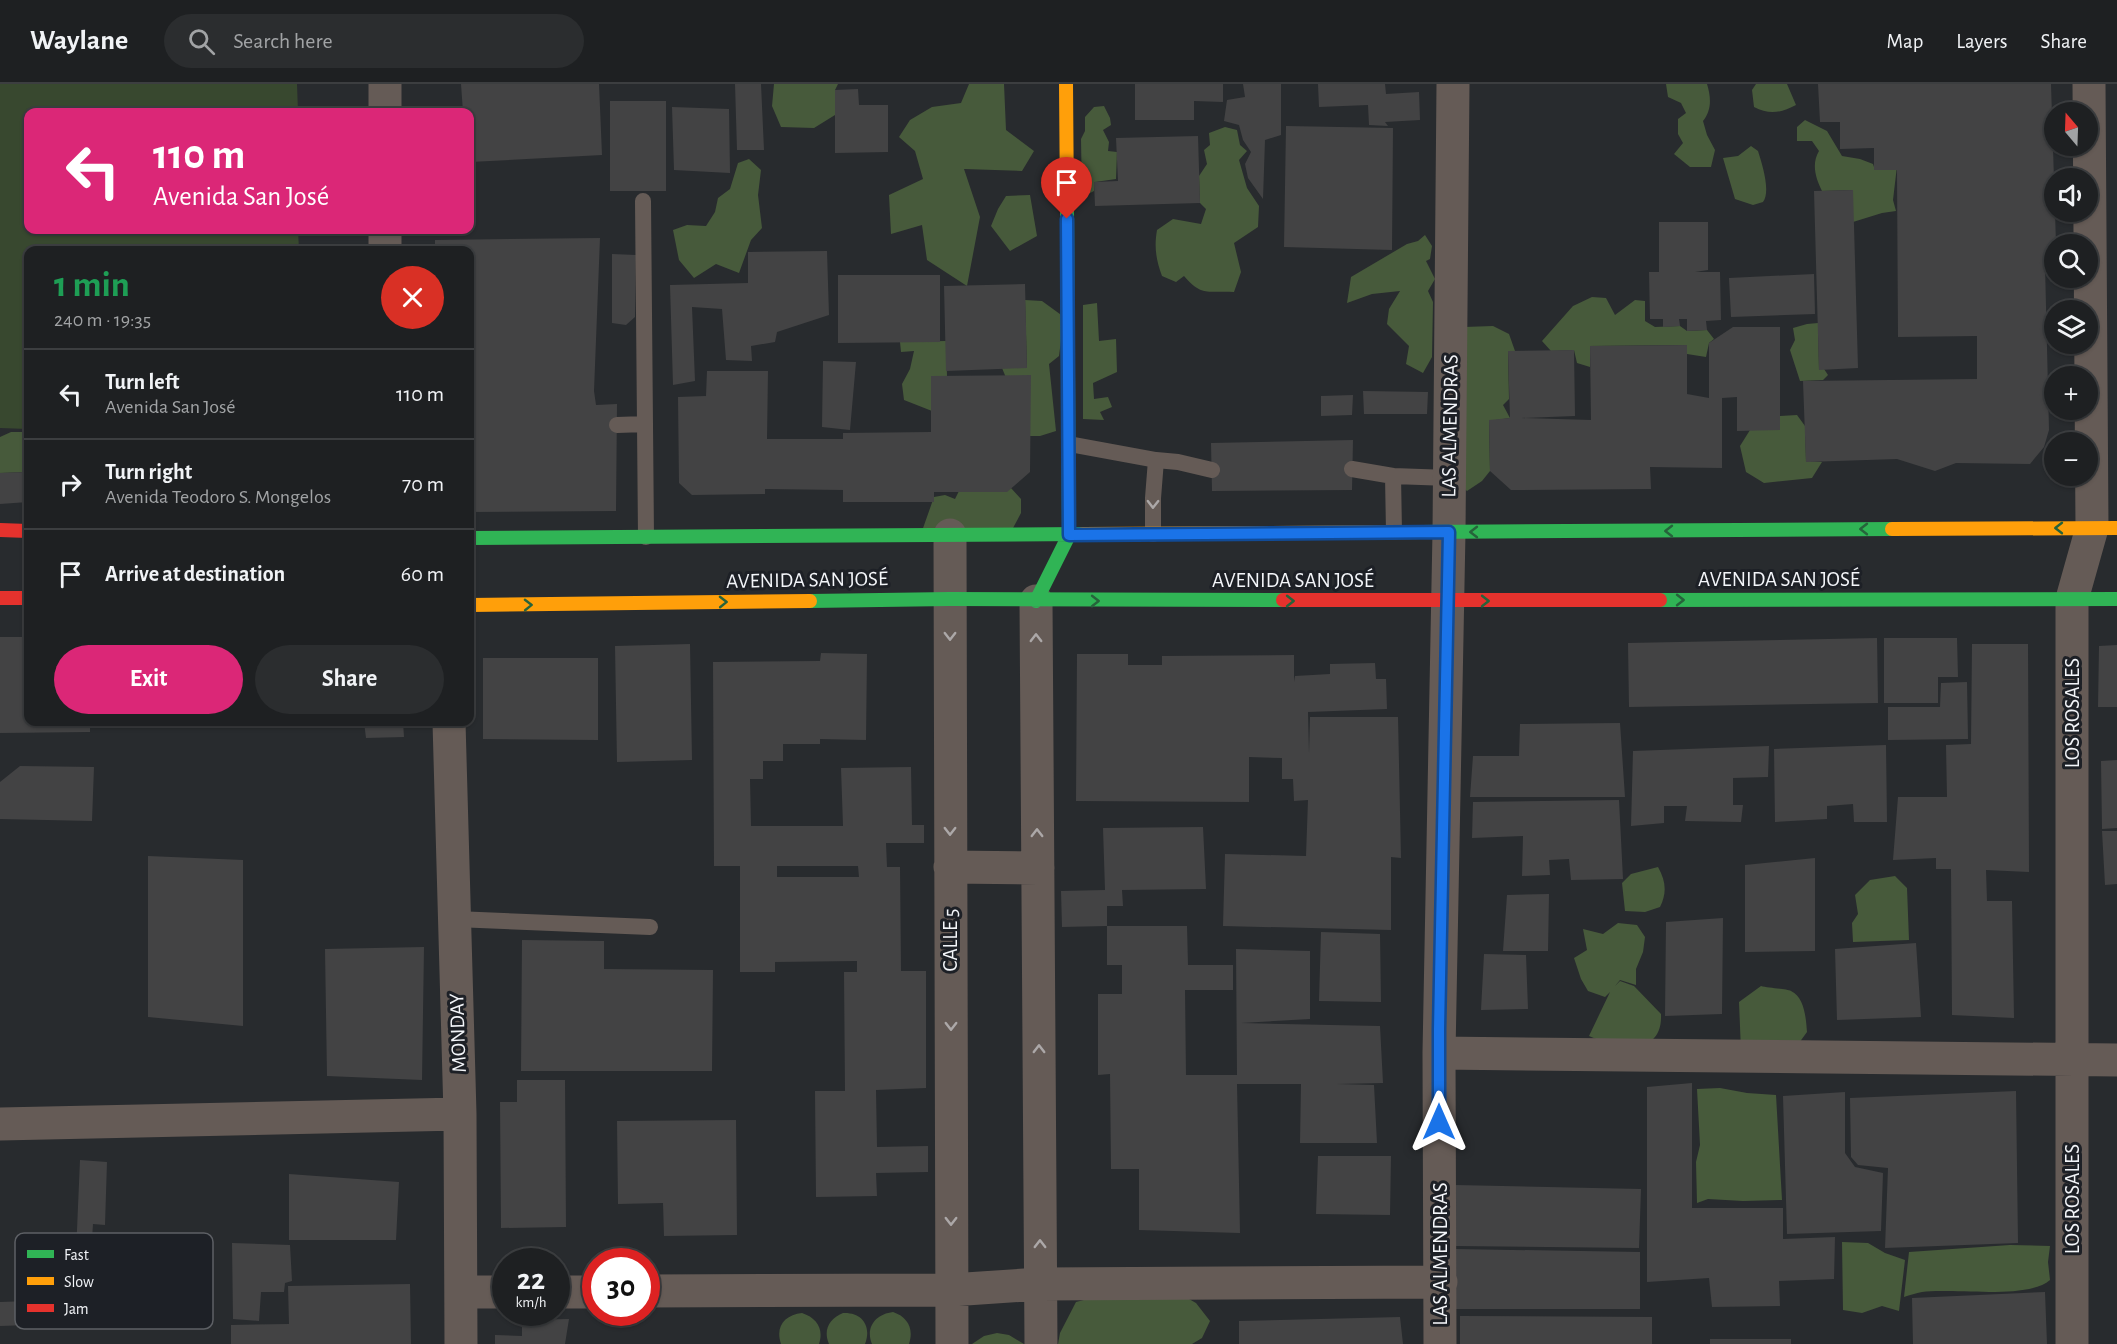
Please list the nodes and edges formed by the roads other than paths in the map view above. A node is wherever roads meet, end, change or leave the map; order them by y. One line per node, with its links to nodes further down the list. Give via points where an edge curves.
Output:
1 (385, 84): 5 (street)
2 (1066, 84): 9 (street)
3 (1454, 84): 14 (street, LAS ALMENDRAS)
4 (2089, 84): 15 (street, LOS ROSALES)
5 (385, 108)
6 (643, 201): 7 (lane)
7 (645, 424): 8 (lane); 23 (lane)
8 (617, 425)
9 (1069, 444): 10 (lane); 22 (street)
10 (1156, 460): 12 (lane); 20 (lane, one-way to 20)
11 (1352, 469): 13 (lane)
12 (1212, 470)
13 (1393, 476): 14 (lane); 18 (lane)
14 (1449, 478): 19 (street, LAS ALMENDRAS)
15 (2104, 528): 19 (street, AVENIDA SAN JOSÉ, one-way to 19); 28 (street, LOS ROSALES)
16 (0, 530): 17 (street)
17 (24, 531)
18 (1394, 532): 19 (street, AVENIDA SAN JOSÉ); 20 (street, AVENIDA SAN JOSÉ)
19 (1449, 532): 31 (street, LAS ALMENDRAS)
20 (1153, 534): 22 (street, AVENIDA SAN JOSÉ)
21 (950, 535): 22 (street, AVENIDA SAN JOSÉ); 23 (street, AVENIDA SAN JOSÉ); 27 (street, CALLE 5)
22 (1069, 535): 30 (street)
23 (646, 537): 24 (street, AVENIDA SAN JOSÉ)
24 (474, 538)
25 (0, 598): 26 (street)
26 (24, 598)
27 (950, 599): 30 (street, AVENIDA SAN JOSÉ); 32 (street, AVENIDA SAN JOSÉ, one-way to 27); 34 (street, CALLE 5, one-way to 34)
28 (2072, 599): 29 (street, AVENIDA SAN JOSÉ); 31 (street, AVENIDA SAN JOSÉ, one-way to 28); 39 (street, LOS ROSALES)
29 (2117, 599)
30 (1036, 600): 31 (street, AVENIDA SAN JOSÉ, one-way to 31); 35 (street, one-way to 30)
31 (1446, 601): 38 (street, LAS ALMENDRAS)
32 (474, 605)
33 (449, 726): 36 (street, MONDAY)
34 (950, 867): 35 (street); 45 (street, CALLE 5, one-way to 45)
35 (1038, 868): 44 (street, one-way to 35)
36 (455, 920): 37 (lane); 41 (street, MONDAY)
37 (650, 927)
38 (1439, 1053): 39 (street); 43 (street, LAS ALMENDRAS)
39 (2072, 1060): 40 (street); 53 (street, LOS ROSALES)
40 (2117, 1060)
41 (460, 1114): 42 (street); 46 (street, MONDAY)
42 (0, 1124)
43 (1441, 1282): 44 (street); 52 (street, LAS ALMENDRAS)
44 (1040, 1284): 45 (street); 51 (street)
45 (951, 1290): 48 (street); 50 (street, CALLE 5)
46 (461, 1292): 47 (street); 49 (street, MONDAY)
47 (492, 1292)
48 (660, 1292)
49 (461, 1344)
50 (952, 1344)
51 (1041, 1344)
52 (1440, 1344)
53 (2072, 1344)

